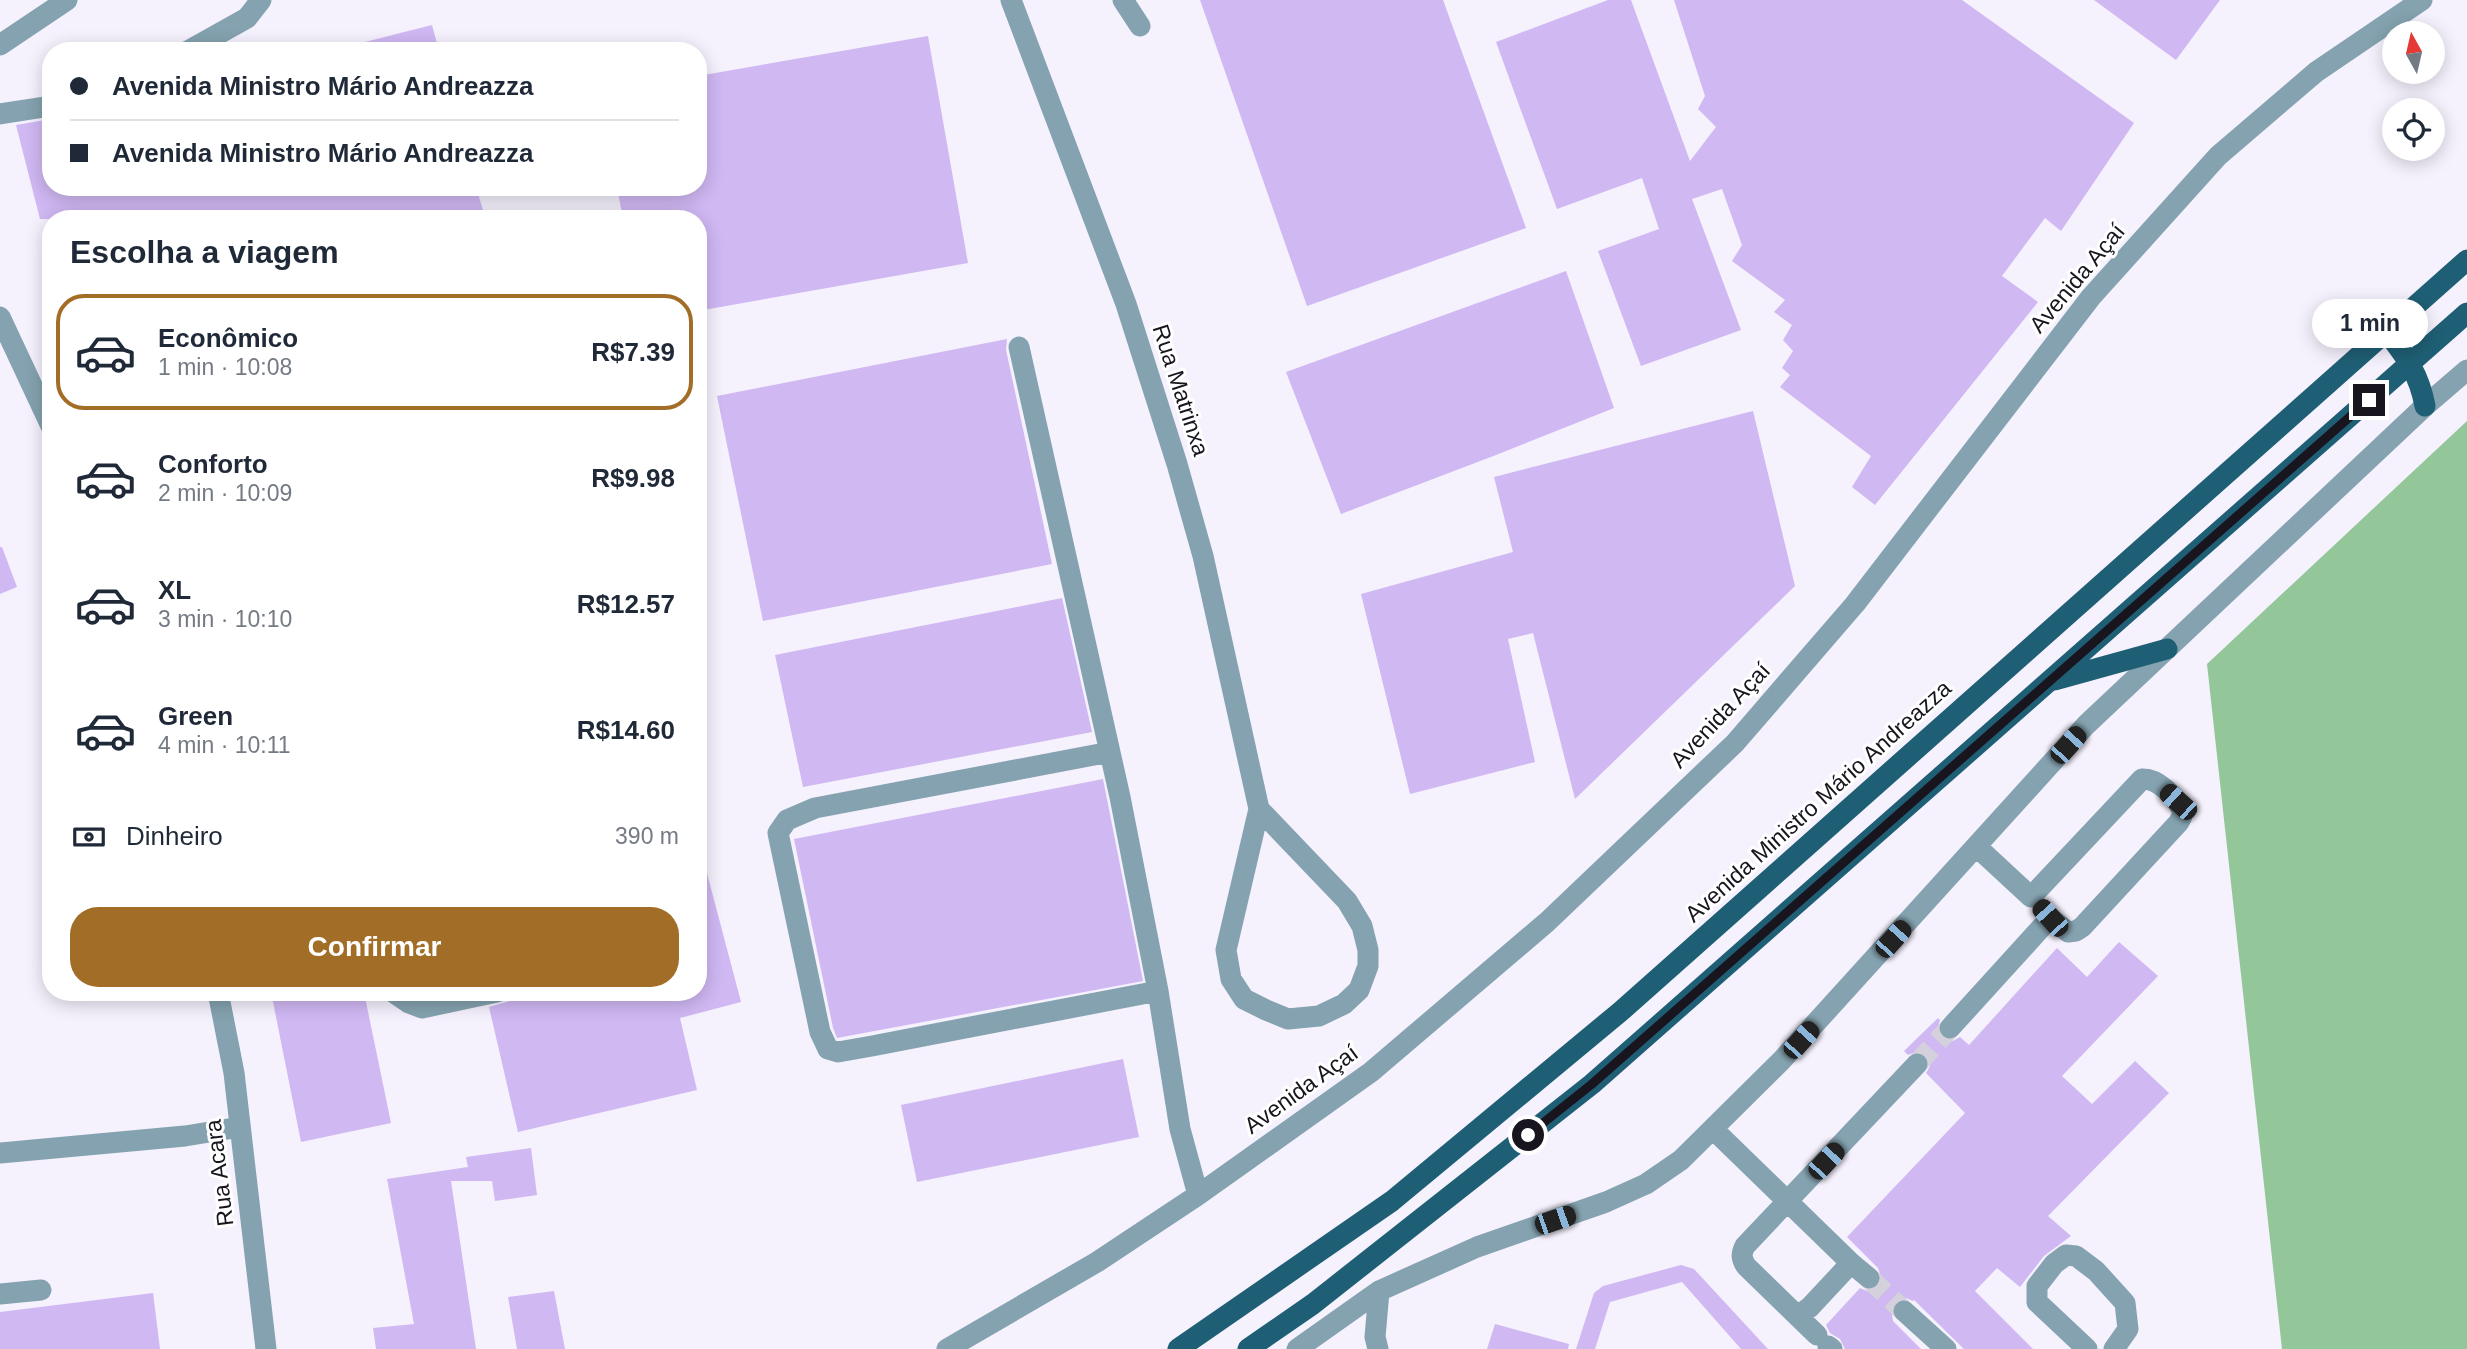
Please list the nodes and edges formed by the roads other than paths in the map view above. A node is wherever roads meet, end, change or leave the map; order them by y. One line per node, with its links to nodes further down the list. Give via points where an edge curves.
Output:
1 (67, 0): 8 (street)
2 (261, 0): 7 (street, via 247,18)
3 (1011, 0): 23 (street, Rua Matrinxa, via 1126,304 1177,464 1203,556)
4 (1123, 0): 6 (street)
5 (2422, 0): 36 (street, Avenida Açaí, via 2316,72 2218,156 2091,297 1855,604 1735,743 1547,922 1371,1072)
6 (1140, 26)
7 (204, 42)
8 (0, 45)
9 (42, 107): 10 (street)
10 (0, 114)
11 (2467, 260): 14 (main road, Avenida Ministro Mário Andreazza)
12 (2467, 313): 16 (main road)
13 (0, 317): 19 (street)
14 (2386, 331): 16 (main road); 48 (main road, Avenida Ministro Mário Andreazza, via 1620,1012 1392,1200)
15 (1019, 347): 22 (street)
16 (2411, 363): 18 (main road); 21 (main road)
17 (2467, 370): 18 (street)
18 (2425, 406): 20 (street)
19 (42, 407)
20 (2167, 649): 21 (main road); 24 (street, via 2086,725)
21 (2049, 681): 49 (main road, via 1592,1084 1313,1304)
22 (1110, 752): 27 (street); 27 (street, via 815,808 787,820 778,833 820,1032 828,1049 838,1052)
23 (1259, 809): 23 (street, Rua Matrinxa, via 1226,950 1231,979 1244,999 1266,1010 1288,1018 1318,1016 1344,1004 1359,990 1367,966 1362,926 1347,901)
24 (1976, 847): 25 (street); 34 (street)
25 (2031, 897): 26 (street); 26 (street, via 2142,779 2156,782 2178,802 2182,808 2179,822 2082,927 2068,932)
26 (2050, 918): 31 (street)
27 (1158, 991): 36 (street, via 1180,1129)
28 (220, 1001): 33 (street, Rua Acara)
29 (406, 1001): 30 (street, via 422,1008)
30 (455, 1001)
31 (1950, 1028)
32 (1917, 1064): 37 (street)
33 (240, 1127): 35 (street); 46 (street, Rua Acara)
34 (1713, 1129): 37 (street); 41 (street, via 1681,1160 1646,1184 1477,1247)
35 (0, 1153)
36 (1198, 1195): 47 (street, Avenida Açaí, via 1097,1262)
37 (1789, 1200): 38 (street); 44 (street, via 1745,1246 1742,1260)
38 (1851, 1263): 39 (street); 44 (street)
39 (1869, 1278)
40 (41, 1290): 42 (street)
41 (1379, 1292): 50 (street); 51 (street)
42 (0, 1294)
43 (1904, 1311): 52 (street)
44 (1798, 1316): 45 (street)
45 (1826, 1343)
46 (266, 1349)
47 (947, 1349)
48 (1178, 1349)
49 (1248, 1349)
50 (1297, 1349)
51 (1378, 1349)
52 (1946, 1349)
53 (2087, 1349): 54 (street, via 2037,1301 2037,1286 2066,1255 2076,1256 2096,1271 2125,1303 2128,1329)
54 (2114, 1349)

